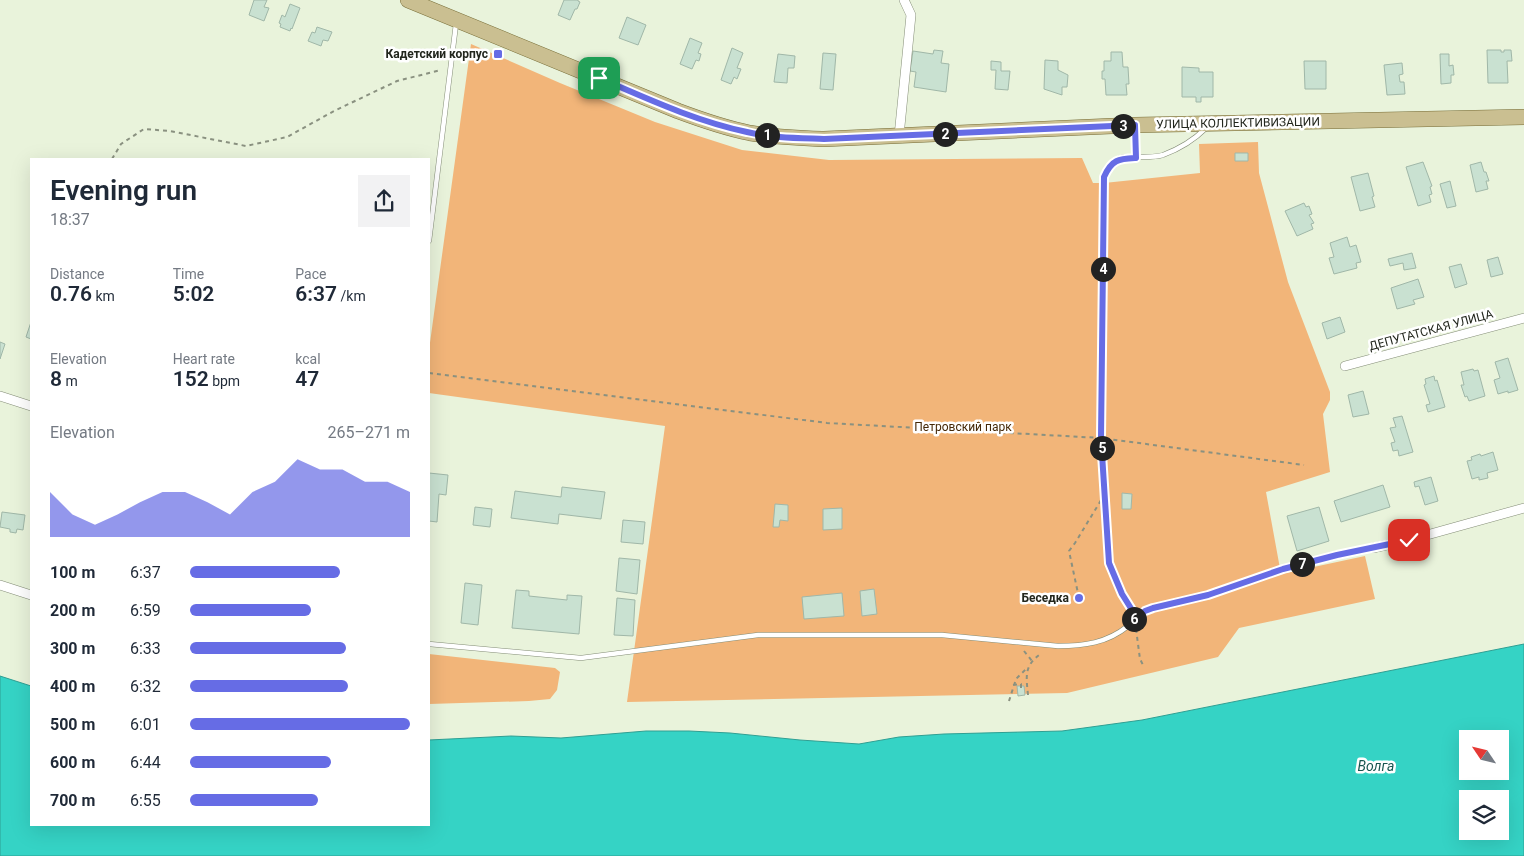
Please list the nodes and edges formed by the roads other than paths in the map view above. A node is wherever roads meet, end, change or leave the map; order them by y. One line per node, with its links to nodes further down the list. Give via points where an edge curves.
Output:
1 (408, 0): 3 (main road, УЛИЦА КОЛЛЕКТИВИЗАЦИИ)
2 (904, 0): 7 (street, via 911,15)
3 (456, 20): 7 (main road, УЛИЦА КОЛЛЕКТИВИЗАЦИИ, via 712,124 786,137); 10 (lane)
4 (1524, 117): 5 (main road, УЛИЦА КОЛЛЕКТИВИЗАЦИИ)
5 (1209, 124): 6 (main road, УЛИЦА КОЛЛЕКТИВИЗАЦИИ); 8 (lane, via 1197,137 1163,155)
6 (1135, 125): 7 (main road, УЛИЦА КОЛЛЕКТИВИЗАЦИИ); 8 (lane)
7 (899, 136)
8 (1136, 158): 9 (lane, via 1120,158 1107,170)
9 (1104, 183)
10 (430, 233)
11 (1524, 318): 12 (street, ДЕПУТАТСКАЯ УЛИЦА)
12 (1344, 366)
13 (0, 396): 14 (street)
14 (30, 406)
15 (1524, 508): 16 (street)
16 (1373, 548): 19 (lane, via 1283,569 1208,595 1153,608 1107,639 1090,644 1058,646 942,634 758,635 581,658)
17 (0, 585): 18 (street)
18 (30, 595)
19 (430, 644)

